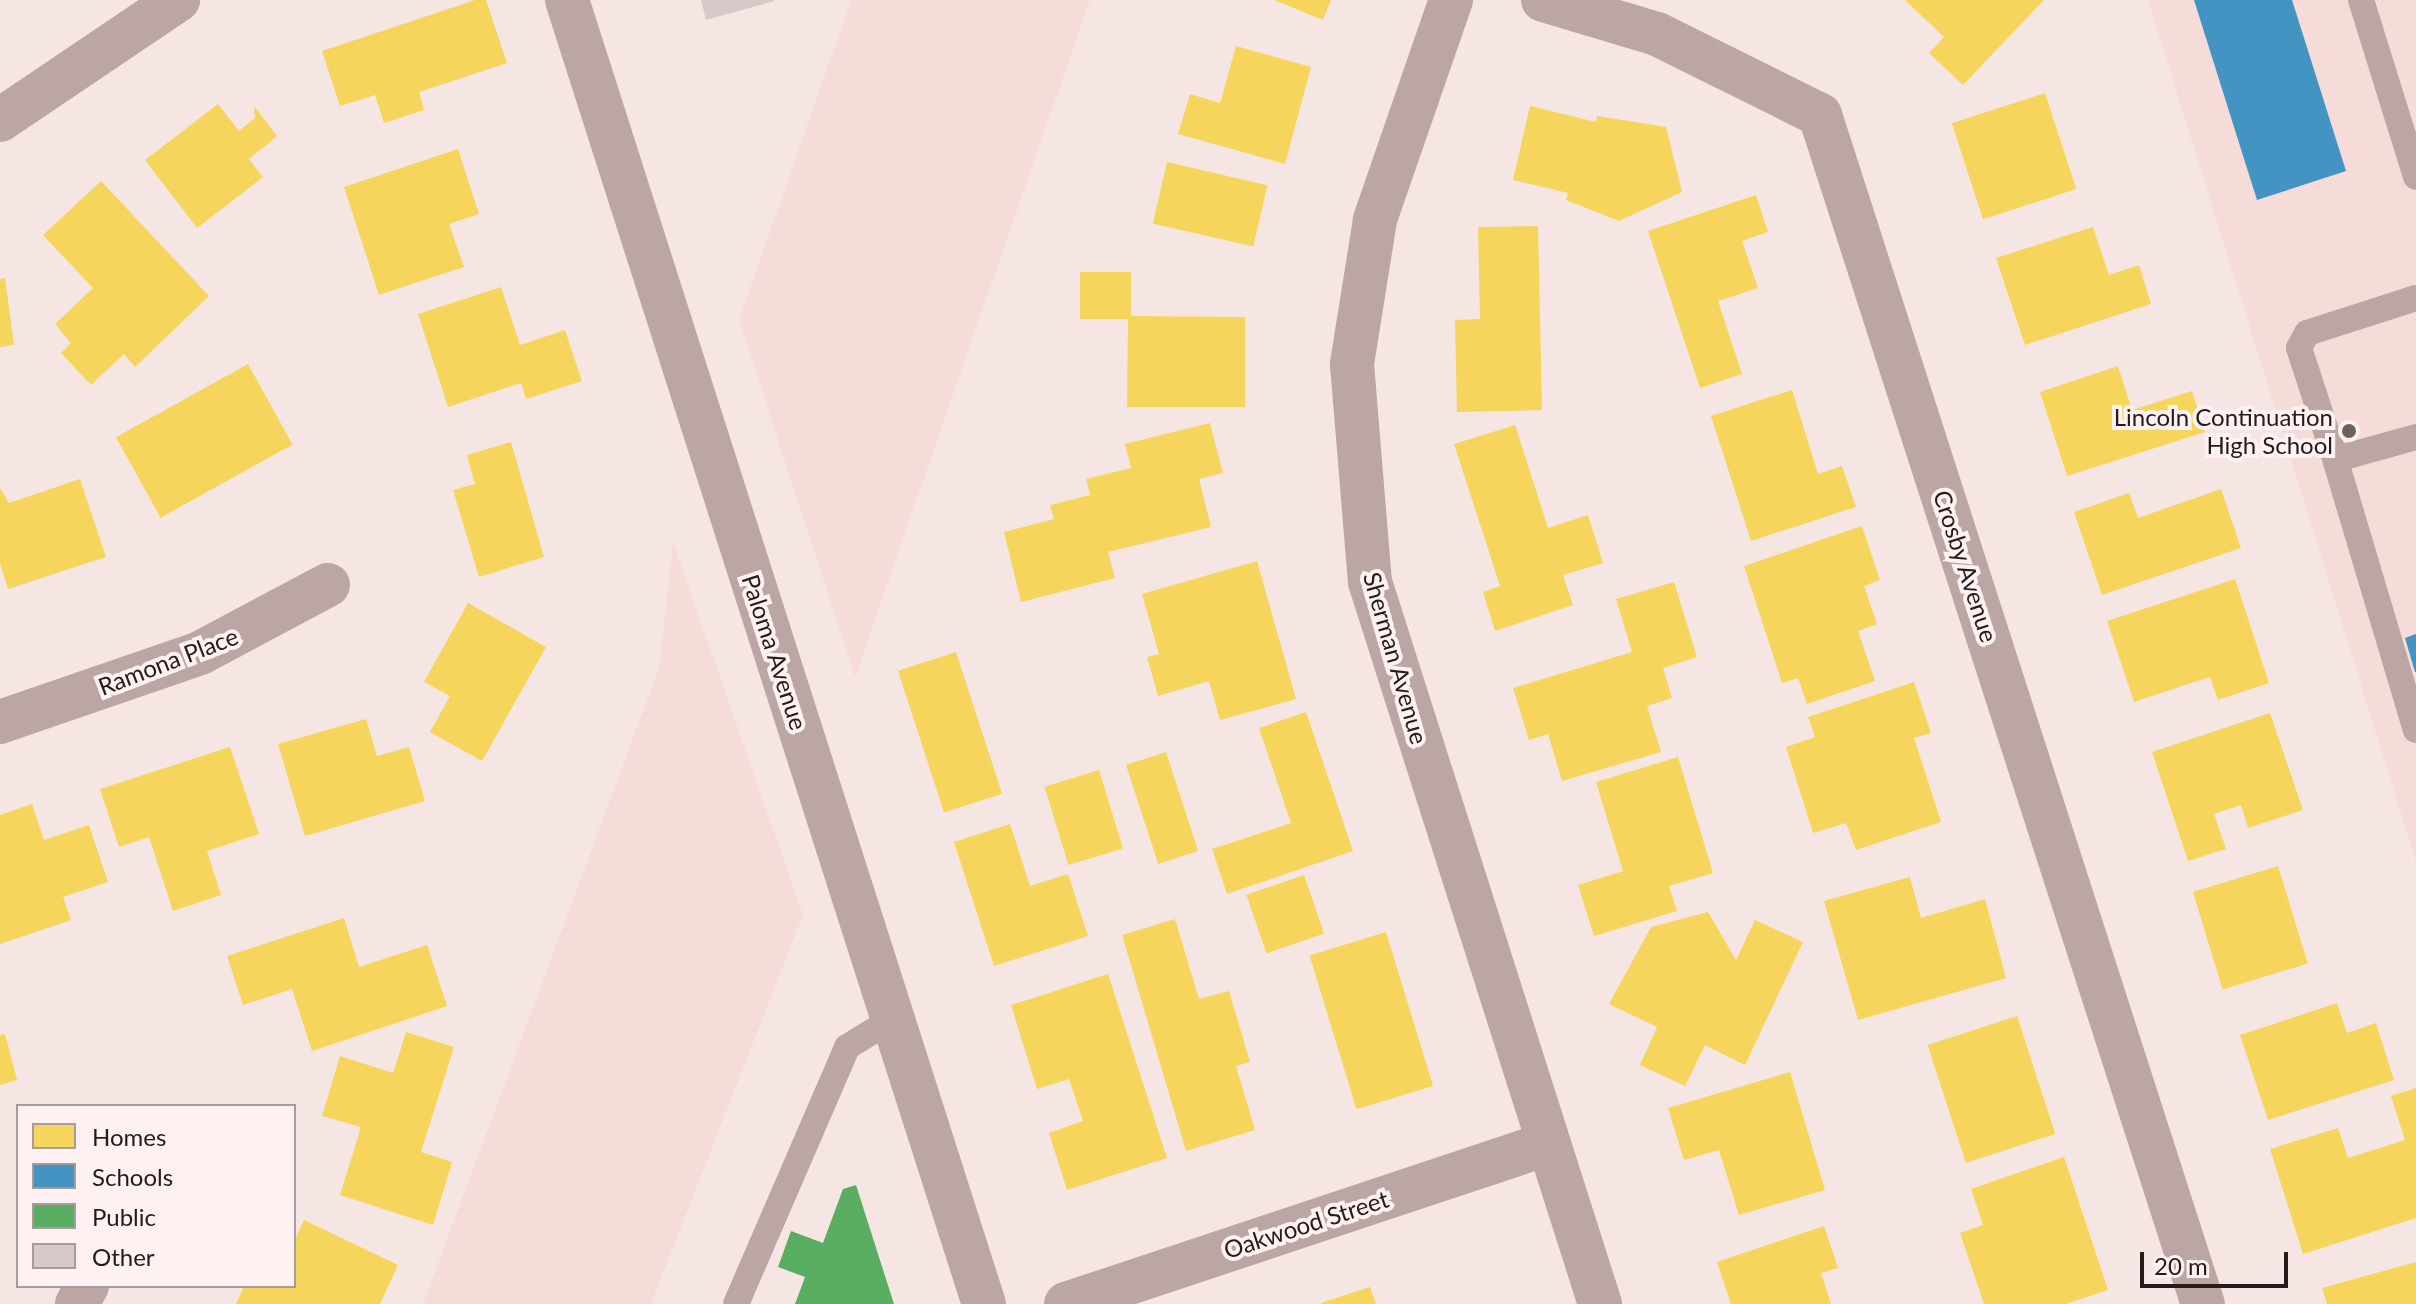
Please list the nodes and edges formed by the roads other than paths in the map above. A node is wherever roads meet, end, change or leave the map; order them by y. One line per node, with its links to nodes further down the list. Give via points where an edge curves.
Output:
1 (178, 0): 6 (street)
2 (567, 0): 14 (street, Paloma Avenue)
3 (1451, 0): 15 (street, Sherman Avenue, via 1375,220 1352,364 1366,535 1370,582)
4 (1543, 0): 20 (street, Crosby Avenue, via 1657,34 1820,115)
5 (2361, 0): 7 (lane)
6 (0, 120)
7 (2416, 177)
8 (2416, 298): 10 (lane, via 2301,339)
9 (2416, 437): 10 (lane, via 2344,457)
10 (2333, 452): 13 (lane)
11 (328, 585): 12 (street, Ramona Place, via 200,653)
12 (0, 722)
13 (2416, 730)
14 (893, 1019): 16 (lane, via 847,1047); 17 (street, Paloma Avenue)
15 (1547, 1144): 18 (street, Oakwood Street); 19 (street, Sherman Avenue)
16 (736, 1304)
17 (984, 1304)
18 (1066, 1304)
19 (1600, 1304)
20 (2203, 1304)

